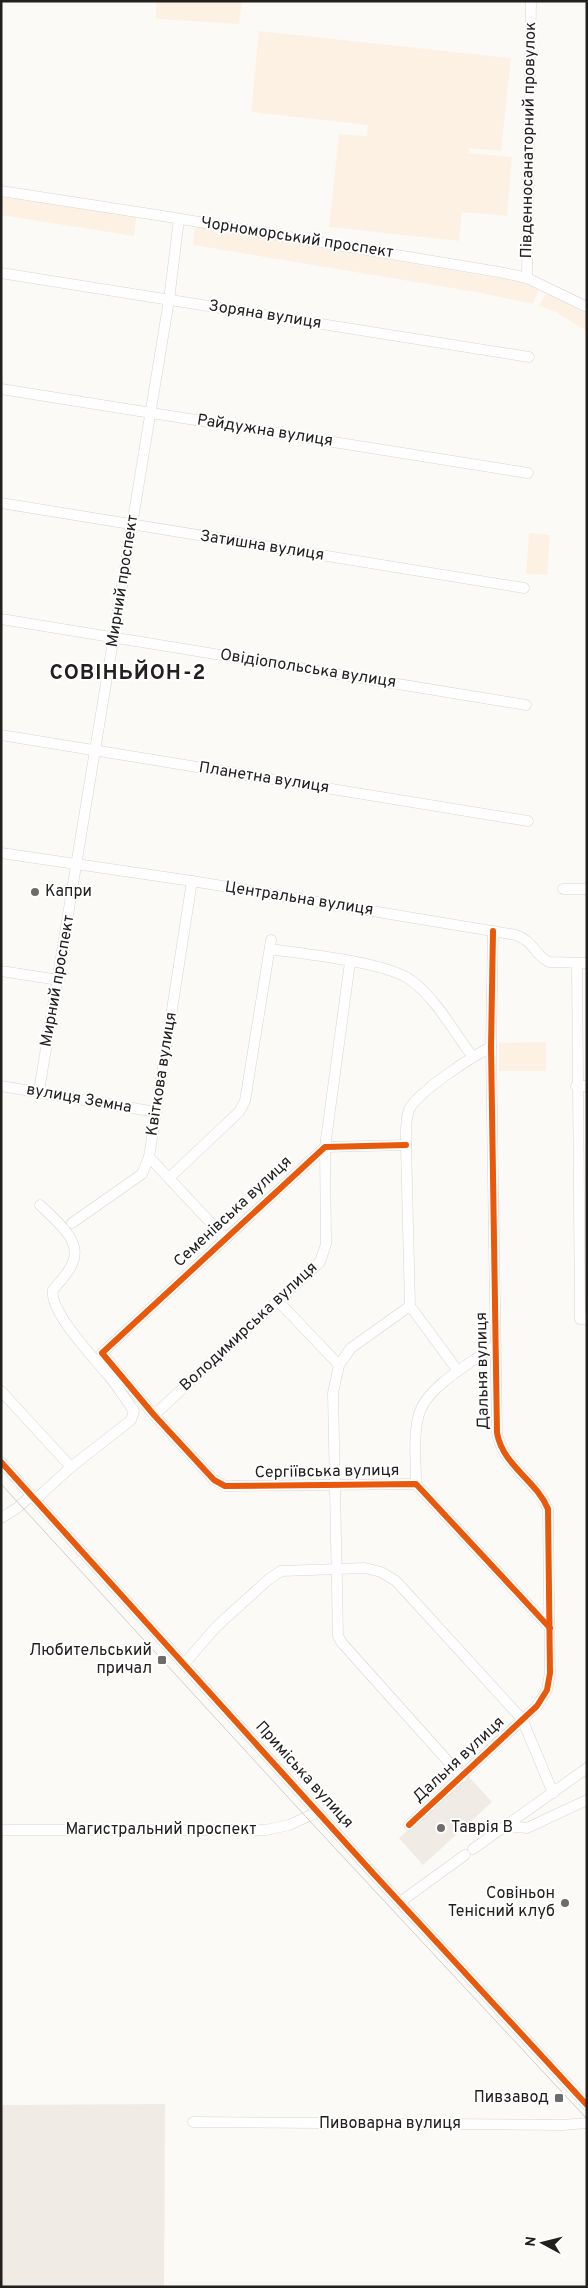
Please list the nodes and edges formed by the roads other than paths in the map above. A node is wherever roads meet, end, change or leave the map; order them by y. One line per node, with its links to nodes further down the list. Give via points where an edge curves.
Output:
1 (530, 1): 5 (street, Південносанаторний провулок)
2 (1, 191): 3 (street, Чорноморський проспект)
3 (179, 219): 5 (street, Чорноморський проспект); 6 (street, Мирний проспект)
4 (1, 273): 6 (street, Зоряна вулиця)
5 (527, 278): 7 (street, Чорноморський проспект)
6 (169, 300): 8 (street, Зоряна вулиця); 10 (street, Мирний проспект)
7 (587, 307)
8 (529, 357)
9 (1, 389): 10 (street, Райдужна вулиця)
10 (150, 413): 11 (street, Райдужна вулиця); 13 (street, Мирний проспект)
11 (528, 473)
12 (1, 503): 13 (street, Затишна вулиця)
13 (131, 525): 14 (street, Затишна вулиця); 16 (street, Мирний проспект)
14 (524, 588)
15 (1, 619): 16 (street, Овідіопольська вулиця)
16 (114, 638): 17 (street, Овідіопольська вулиця); 19 (street, Мирний проспект)
17 (526, 705)
18 (1, 734): 19 (street, Планетна вулиця)
19 (96, 750): 20 (street, Планетна вулиця); 22 (street, Мирний проспект)
20 (528, 821)
21 (1, 853): 22 (street, Центральна вулиця)
22 (78, 865): 23 (street, Центральна вулиця); 30 (street, Мирний проспект)
23 (192, 881): 26 (street, Центральна вулиця); 36 (street, Квіткова вулиця)
24 (563, 889): 25 (street)
25 (587, 889)
26 (494, 931): 28 (street, Центральна вулиця, via 525,938 549,962); 31 (street, Дальня вулиця)
27 (350, 962): 32 (street, via 390,970 412,980); 38 (street, Володимирська вулиця); 40 (street, via 270,944 245,1101 239,1112)
28 (582, 963): 34 (street)
29 (1, 971): 30 (street)
30 (59, 980): 35 (street, Мирний проспект)
31 (491, 1047): 32 (street); 48 (street, Дальня вулиця)
32 (472, 1056): 37 (street, via 414,1102 408,1116)
33 (1, 1086): 35 (street, вулиця Земна)
34 (582, 1086): 42 (street)
35 (39, 1091): 36 (street, вулиця Земна)
36 (156, 1112): 39 (street, Квіткова вулиця)
37 (406, 1145): 38 (street); 46 (street)
38 (324, 1147): 44 (street, Семенівська вулиця); 45 (street, Володимирська вулиця, via 326,1251 320,1262)
39 (149, 1157): 40 (street, Квіткова вулиця); 43 (street, via 142,1174)
40 (170, 1177): 44 (street, Квіткова вулиця)
41 (40, 1205): 55 (street, via 66,1231 74,1250 72,1264 53,1290 54,1301 76,1340 108,1375 134,1411 131,1420)
42 (583, 1205): 47 (street)
43 (72, 1223)
44 (224, 1238): 49 (street, Семенівська вулиця)
45 (278, 1301): 50 (street); 53 (street, Володимирська вулиця)
46 (410, 1306): 50 (street, via 351,1348); 51 (street)
47 (584, 1319)
48 (496, 1345): 51 (street); 61 (street, Дальня вулиця, via 499,1444 548,1509)
49 (102, 1353): 53 (street, Сергіївська вулиця)
50 (339, 1365): 57 (street, via 333,1393)
51 (458, 1372): 56 (street, via 432,1394 419,1413)
52 (1, 1391): 55 (street)
53 (154, 1414): 57 (street, Сергіївська вулиця, via 214,1480 225,1486)
54 (1, 1462): 58 (street, Приміська вулиця)
55 (71, 1467): 58 (street)
56 (416, 1484): 57 (street, Сергіївська вулиця); 61 (street, Сергіївська вулиця)
57 (335, 1486): 60 (street)
58 (34, 1497): 59 (street); 62 (street, Приміська вулиця)
59 (1, 1518)
60 (336, 1569): 62 (street, via 288,1570 275,1574 216,1627); 63 (street, via 372,1570 396,1581); 65 (street, via 337,1629 342,1643)
61 (550, 1628): 63 (street, Дальня вулиця, via 547,1690 537,1706)
62 (185, 1663): 68 (street, Приміська вулиця)
63 (522, 1719): 65 (street, Дальня вулиця); 66 (street)
64 (587, 1768): 66 (street)
65 (462, 1777): 69 (street, Дальня вулиця)
66 (553, 1792): 70 (street)
67 (587, 1800): 70 (street, via 527,1828)
68 (318, 1812): 71 (street, Магистральний проспект, via 289,1825 266,1830); 72 (street, Приміська вулиця)
69 (409, 1825)
70 (505, 1826): 72 (street)
71 (1, 1830)
72 (400, 1902): 73 (street, Приміська вулиця)
73 (587, 2105)
74 (193, 2122): 75 (street, Пивоварна вулиця)
75 (587, 2123)

